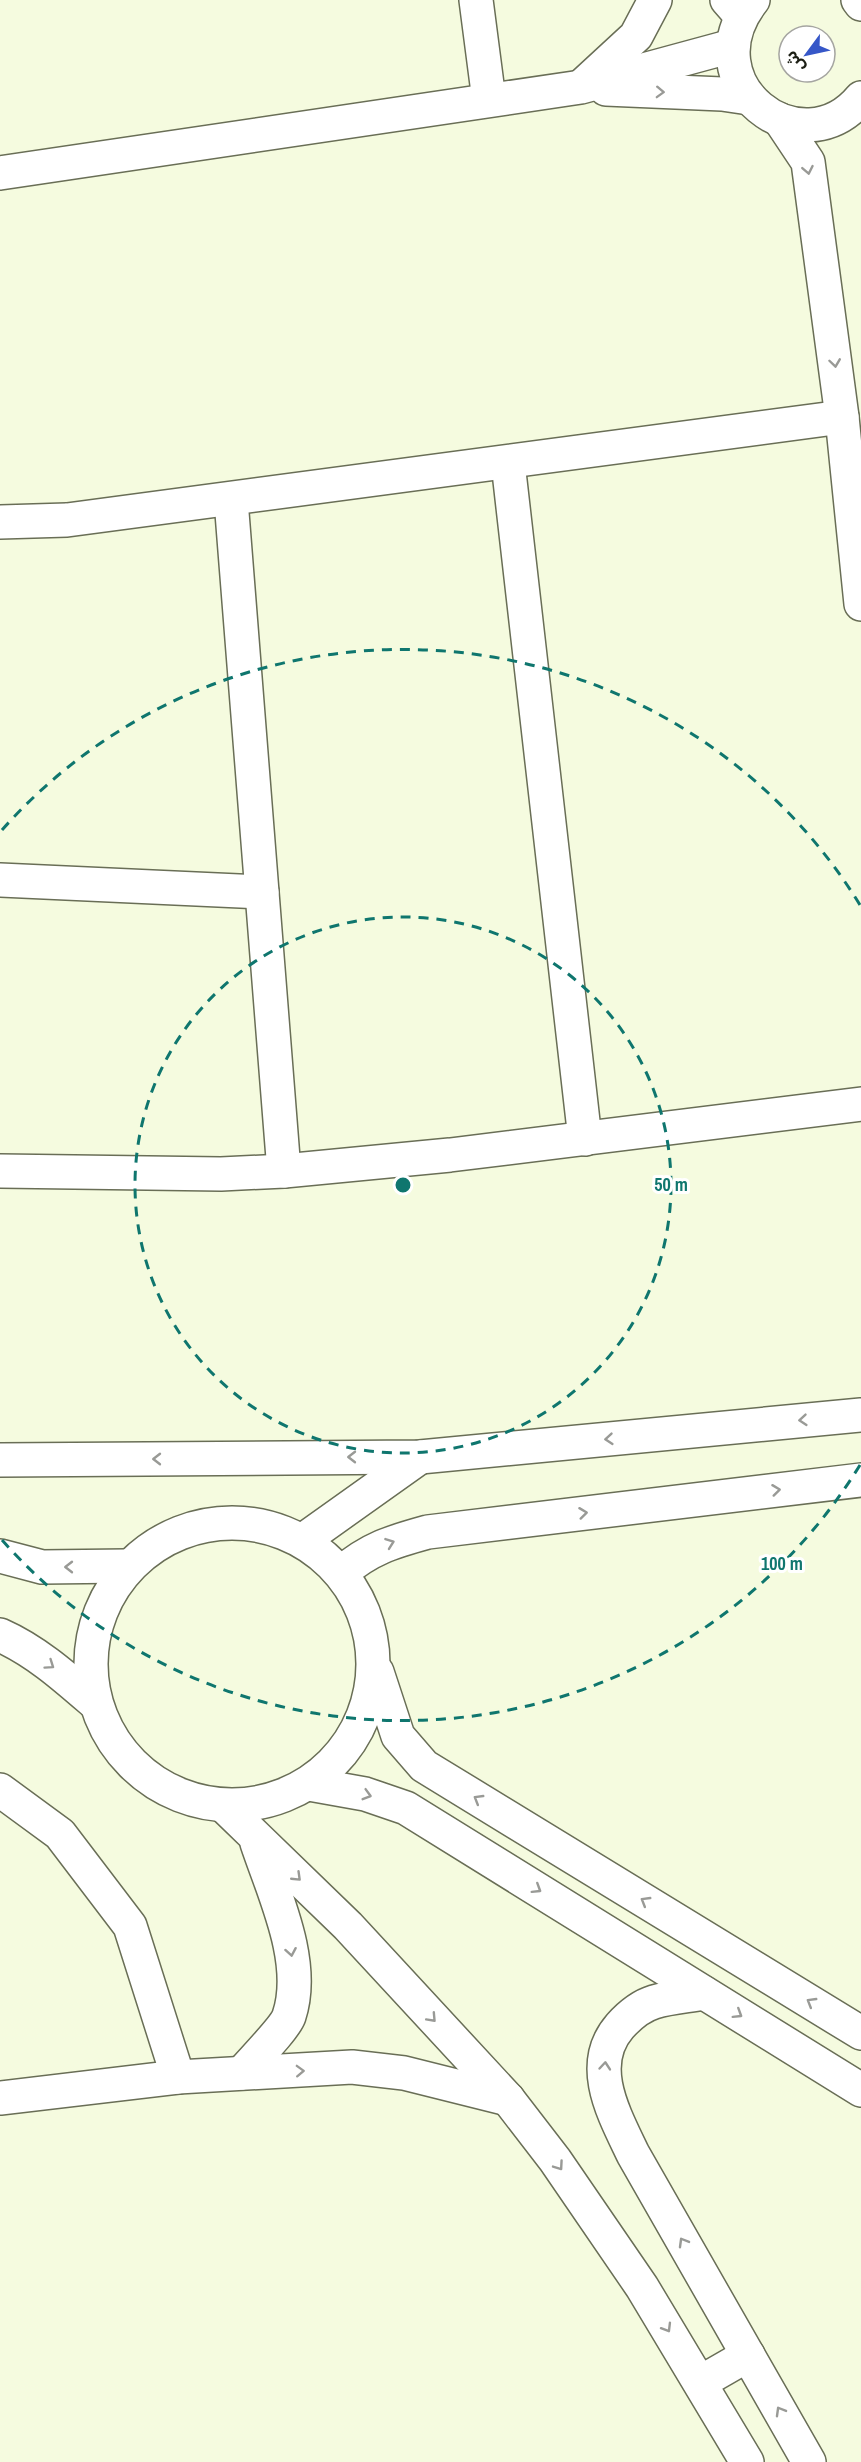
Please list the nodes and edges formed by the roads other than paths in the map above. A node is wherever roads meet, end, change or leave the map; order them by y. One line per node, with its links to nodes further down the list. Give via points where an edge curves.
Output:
1 (476, 0): 7 (street)
2 (655, 0): 4 (street, via 636,36)
3 (739, 15): 4 (street); 5 (street, via 733,65)
4 (580, 87): 5 (street, one-way to 5); 7 (street)
5 (749, 98): 8 (street)
6 (861, 98): 8 (street, via 854,107 831,120 806,125)
7 (489, 100): 9 (street)
8 (780, 120): 10 (street, one-way to 10, via 808,162)
9 (0, 173)
10 (842, 417): 11 (street); 14 (street)
11 (508, 463): 12 (street); 18 (street)
12 (231, 500): 13 (street, via 67,520); 16 (street)
13 (0, 522)
14 (861, 604)
15 (0, 880): 16 (street)
16 (262, 892): 20 (street)
17 (861, 1104): 18 (street)
18 (585, 1139): 20 (street)
19 (0, 1171): 20 (street)
20 (284, 1171)
21 (861, 1415): 22 (street, one-way to 22)
22 (420, 1457): 23 (street, one-way to 23); 25 (street)
23 (0, 1460)
24 (861, 1480): 28 (street, one-way to 24, via 362,1555 390,1542 428,1532)
25 (302, 1541): 27 (street, via 258,1524 211,1523 166,1538); 28 (street)
26 (0, 1556): 27 (street, one-way to 26, via 42,1567)
27 (128, 1566): 31 (street, via 106,1596 93,1630 89,1667)
28 (341, 1573): 30 (street, via 365,1614)
29 (0, 1635): 31 (street, one-way to 31, via 21,1644 59,1671)
30 (374, 1662): 32 (street, via 367,1710 344,1752); 37 (street, one-way to 30, via 424,1767 398,1736)
31 (95, 1703): 34 (street, via 114,1744 144,1776 182,1798)
32 (309, 1784): 34 (street, via 269,1802); 36 (street, one-way to 36, via 365,1794 406,1808)
33 (0, 1790): 39 (street, via 60,1834 130,1926)
34 (225, 1807): 35 (street)
35 (255, 1836): 38 (street, one-way to 38, via 292,1954 293,1988 289,2018); 42 (street, one-way to 42, via 348,1926)
36 (704, 1993): 40 (street, one-way to 40); 43 (street, one-way to 36, via 633,2154 610,2107 603,2072 609,2038 629,2016 653,2002)
37 (861, 2033)
38 (242, 2073): 39 (street); 42 (street, one-way to 42, via 352,2067 404,2073)
39 (178, 2077): 41 (street)
40 (861, 2090)
41 (0, 2098)
42 (508, 2099): 44 (street, one-way to 44, via 642,2287)
43 (748, 2355): 44 (street); 46 (street, one-way to 43)
44 (701, 2382): 45 (street)
45 (747, 2462)
46 (809, 2462)

